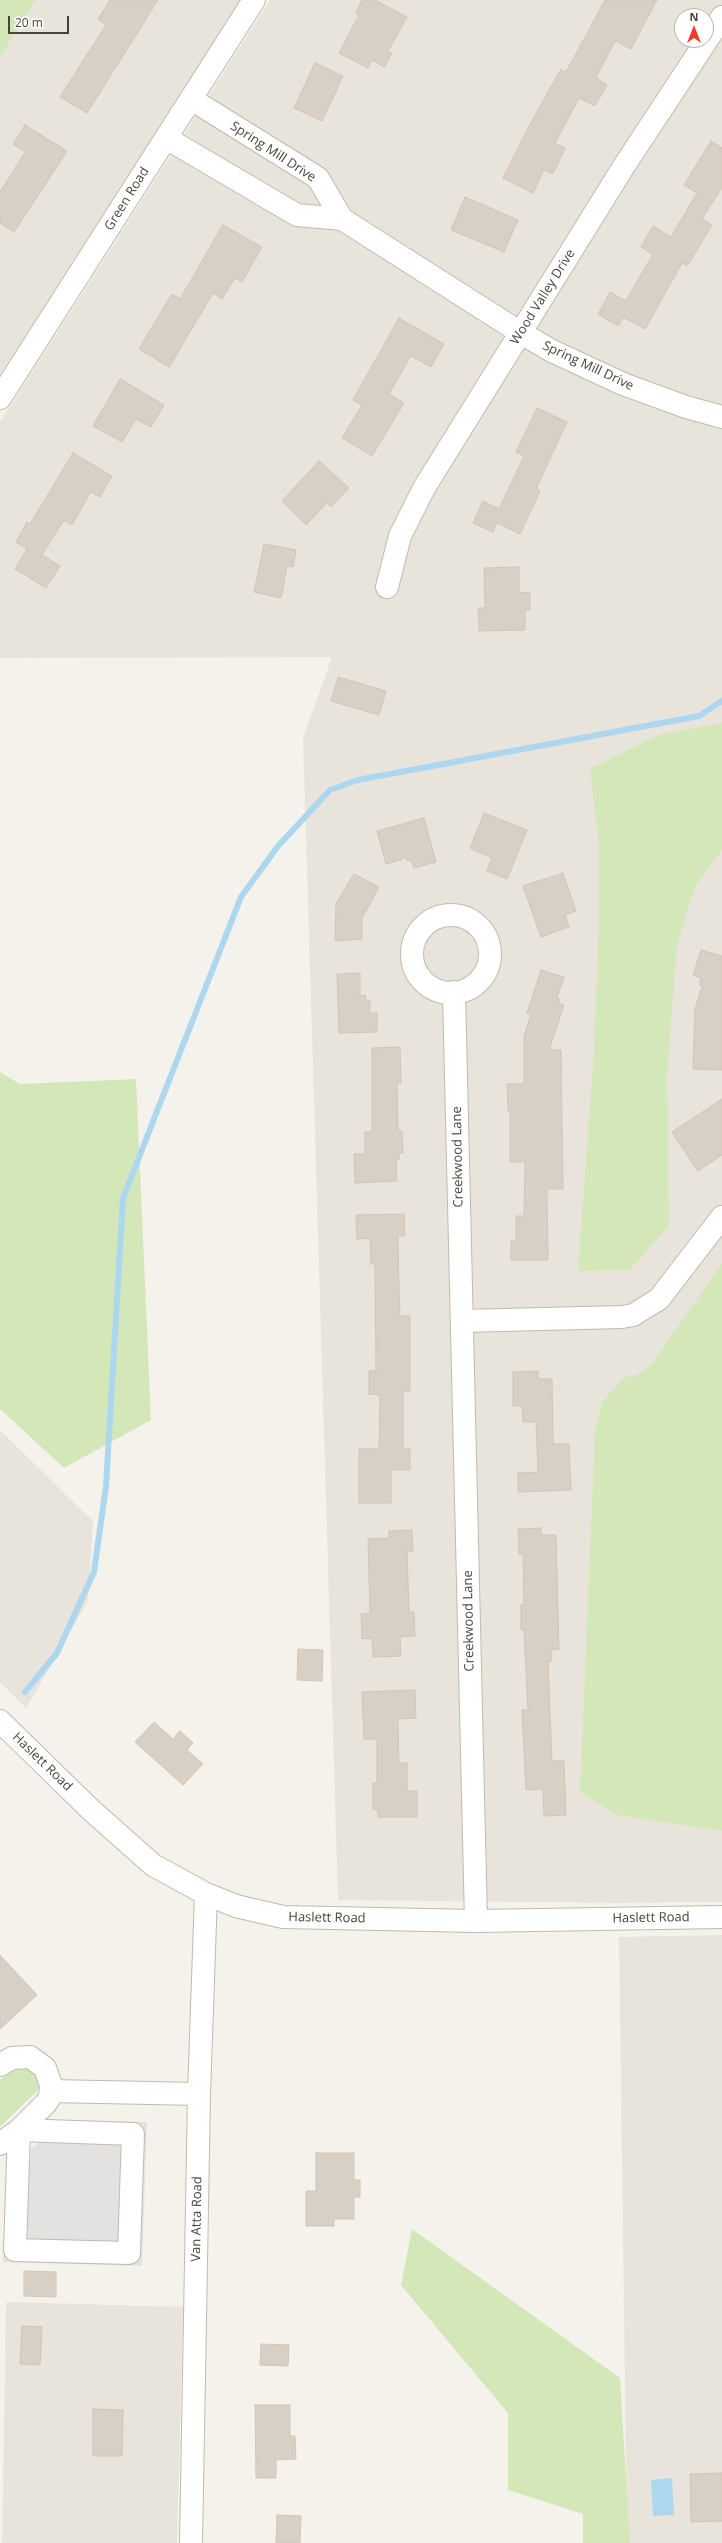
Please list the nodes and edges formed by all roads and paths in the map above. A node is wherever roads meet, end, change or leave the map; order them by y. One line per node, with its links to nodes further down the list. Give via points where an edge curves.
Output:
1 (254, 0): 3 (street, Green Road)
2 (722, 17): 6 (street, Wood Valley Drive, via 624,166)
3 (190, 99): 4 (street, Green Road); 5 (street, Spring Mill Drive, via 318,178)
4 (166, 138): 5 (street, Spring Mill Drive, via 297,215); 7 (street, Green Road)
5 (342, 219): 6 (street, Spring Mill Drive)
6 (521, 333): 8 (street, Spring Mill Drive, via 552,351 623,384); 9 (street, Wood Valley Drive, via 424,488 398,542)
7 (0, 398)
8 (722, 417)
9 (388, 587)
10 (454, 992): 12 (street, Creekwood Lane)
11 (722, 1217): 12 (street, via 659,1299 633,1315 611,1318)
12 (462, 1321): 16 (street, Creekwood Lane)
13 (0, 1721): 14 (street, Haslett Road, via 91,1810 153,1865)
14 (206, 1894): 16 (street, Haslett Road, via 236,1906 282,1917); 19 (street, Van Atta Road)
15 (722, 1917): 16 (street, Haslett Road)
16 (476, 1921)
17 (0, 2065): 18 (street, via 21,2056 39,2062 50,2076)
18 (51, 2091): 19 (street); 20 (street, via 46,2103)
19 (200, 2094): 22 (street, Van Atta Road)
20 (19, 2130): 20 (street, via 16,2250 129,2253 133,2134); 21 (street)
21 (0, 2144)
22 (191, 2543)

